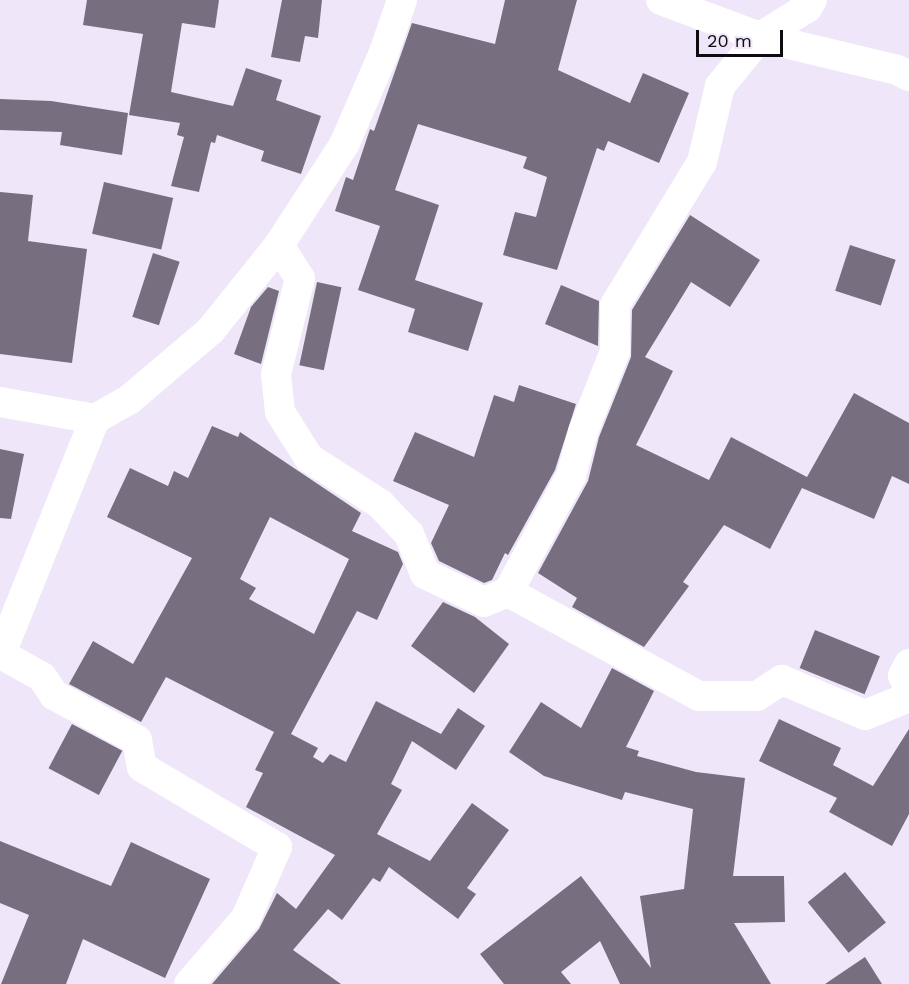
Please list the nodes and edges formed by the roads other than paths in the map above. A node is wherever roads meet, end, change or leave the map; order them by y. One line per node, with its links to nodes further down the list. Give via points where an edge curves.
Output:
1 (402, 0): 6 (street, via 344,145)
2 (661, 0): 4 (street)
3 (812, 0): 4 (street, via 807,8)
4 (760, 37): 5 (street); 9 (street, via 720,86 702,162 615,305 615,351 583,432 571,476)
5 (909, 76)
6 (279, 245): 8 (street, via 211,330 130,399); 9 (street, via 300,278 276,374 280,412 309,458 380,504 409,534 425,574 484,603)
7 (0, 402): 8 (street)
8 (95, 419): 10 (street)
9 (508, 592): 13 (street, via 699,696 757,696 782,680 865,716)
10 (1, 655): 14 (street, via 42,677 54,695 137,740 142,767 277,847 246,918)
11 (909, 664): 12 (street, via 903,676)
12 (909, 688)
13 (909, 697)
14 (189, 984)

